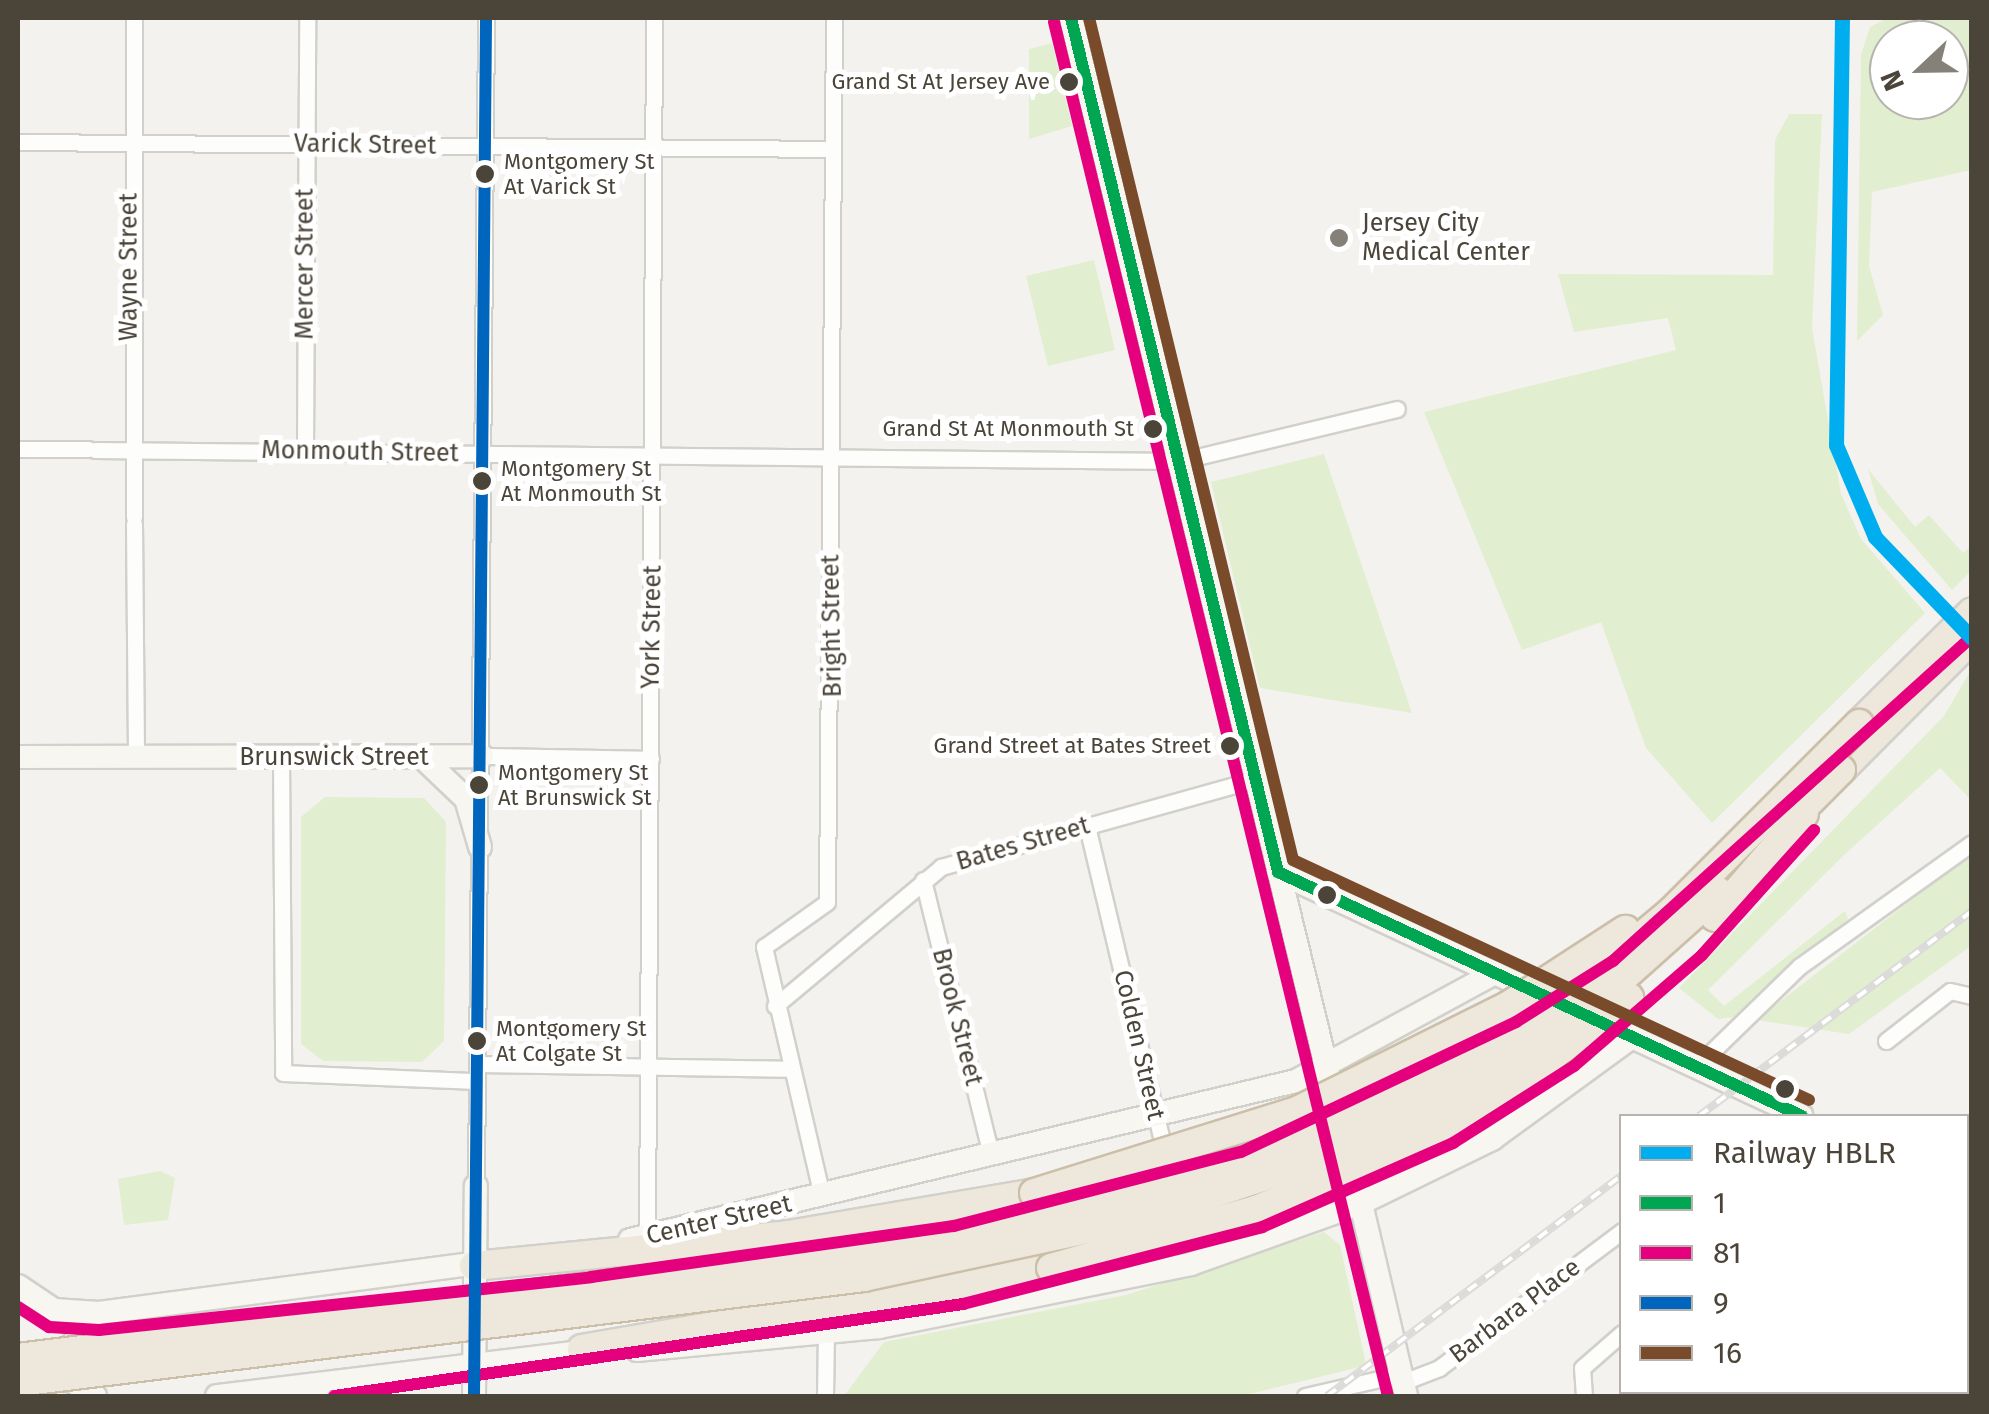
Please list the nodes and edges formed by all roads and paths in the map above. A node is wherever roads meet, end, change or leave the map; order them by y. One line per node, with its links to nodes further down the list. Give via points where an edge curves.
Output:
1 (134, 18): 7 (street, Wayne Street)
2 (307, 18): 9 (street, Mercer Street)
3 (486, 18): 10 (street)
4 (654, 18): 12 (street, York Street)
5 (834, 18): 11 (street, Bright Street)
6 (1071, 18): 20 (main road)
7 (134, 141): 8 (street, Varick Street); 9 (street, Varick Street); 15 (street, Wayne Street)
8 (18, 142)
9 (306, 144): 10 (street, Varick Street); 16 (street, Mercer Street)
10 (487, 147): 12 (street, Varick Street); 17 (street)
11 (834, 149): 12 (street, Varick Street); 19 (street, Bright Street)
12 (654, 150): 18 (street, York Street)
13 (1397, 409): 20 (street, Monmouth Street)
14 (18, 449): 15 (street, Monmouth Street)
15 (134, 450): 16 (street, Monmouth Street); 27 (street, Wayne Street)
16 (305, 451): 17 (street, Monmouth Street)
17 (485, 454): 18 (street, Monmouth Street); 26 (street)
18 (654, 454): 19 (street, Monmouth Street); 29 (street, York Street)
19 (831, 454): 20 (street, Monmouth Street); 39 (street, Bright Street, via 827,902 764,946)
20 (1180, 462): 31 (main road)
21 (1972, 612): 23 (highway)
22 (1972, 638): 30 (highway)
23 (1859, 724): 56 (highway, bridge, via 1652,909 1508,1006 1235,1136 1034,1193 789,1235); 63 (highway, bridge, via 1671,912 1564,1002 1423,1088 1239,1165 1063,1215 885,1250)
24 (281, 756): 25 (main road, Brunswick Street); 27 (main road, Brunswick Street); 46 (street, via 283,1074)
25 (421, 756): 26 (main road, Brunswick Street); 34 (main road, via 466,799)
26 (482, 756): 29 (street, Brunswick Street); 34 (street)
27 (136, 757): 28 (main road, Brunswick Street)
28 (18, 758)
29 (651, 759): 43 (street, York Street)
30 (1840, 770): 58 (highway, bridge, via 1691,942 1505,1092 1396,1153 1256,1210 1051,1268); 65 (highway, bridge, via 1679,932 1553,1032 1388,1129 1254,1184 1065,1238 899,1272)
31 (1256, 779): 32 (street, Bates Street); 35 (main road)
32 (1087, 826): 36 (street, Bates Street); 48 (street, Colden Street)
33 (1972, 843): 44 (street, via 1800,966)
34 (480, 847): 46 (street)
35 (1278, 872): 37 (main road); 42 (main road)
36 (923, 880): 39 (street, Bates Street); 49 (street, Brook Street)
37 (1495, 974): 40 (main road); 42 (main road, Center Street)
38 (1972, 996): 41 (street, via 1950,991)
39 (775, 1006): 45 (street, Bright Street)
40 (1632, 1037): 44 (main road); 52 (main road, via 1492,1138)
41 (1886, 1041)
42 (1326, 1064): 48 (main road, Center Street, via 1296,1080); 52 (main road)
43 (650, 1066): 45 (street); 46 (street); 54 (street, York Street)
44 (1696, 1067): 47 (main road)
45 (790, 1069): 51 (street, Bright Street)
46 (478, 1072): 50 (street)
47 (1772, 1110)
48 (1156, 1116): 49 (main road, Center Street); 55 (street, Colden Street)
49 (990, 1154): 51 (main road, Center Street)
50 (476, 1186): 56 (main road)
51 (822, 1196): 54 (main road, Center Street)
52 (1361, 1203): 55 (main road); 66 (main road)
53 (1619, 1233): 66 (street, Barbara Place, via 1439,1368)
54 (647, 1237): 56 (main road, Center Street)
55 (1192, 1264): 60 (main road, via 1014,1305)
56 (474, 1266): 59 (main road, Center Street); 64 (main road)
57 (18, 1286): 59 (main road, Center Street, via 54,1310)
58 (852, 1305): 60 (highway); 62 (highway)
59 (100, 1313): 69 (main road, via 62,1357 72,1383)
60 (826, 1334): 62 (main road); 72 (street)
61 (1619, 1336): 67 (street, via 1592,1354)
62 (582, 1349): 64 (main road)
63 (18, 1356): 68 (main road)
64 (474, 1364): 70 (main road); 71 (main road)
65 (18, 1382)
66 (1404, 1384): 73 (street)
67 (1582, 1390)
68 (38, 1396)
69 (95, 1396)
70 (217, 1396)
71 (474, 1396)
72 (825, 1396)
73 (1305, 1396)

